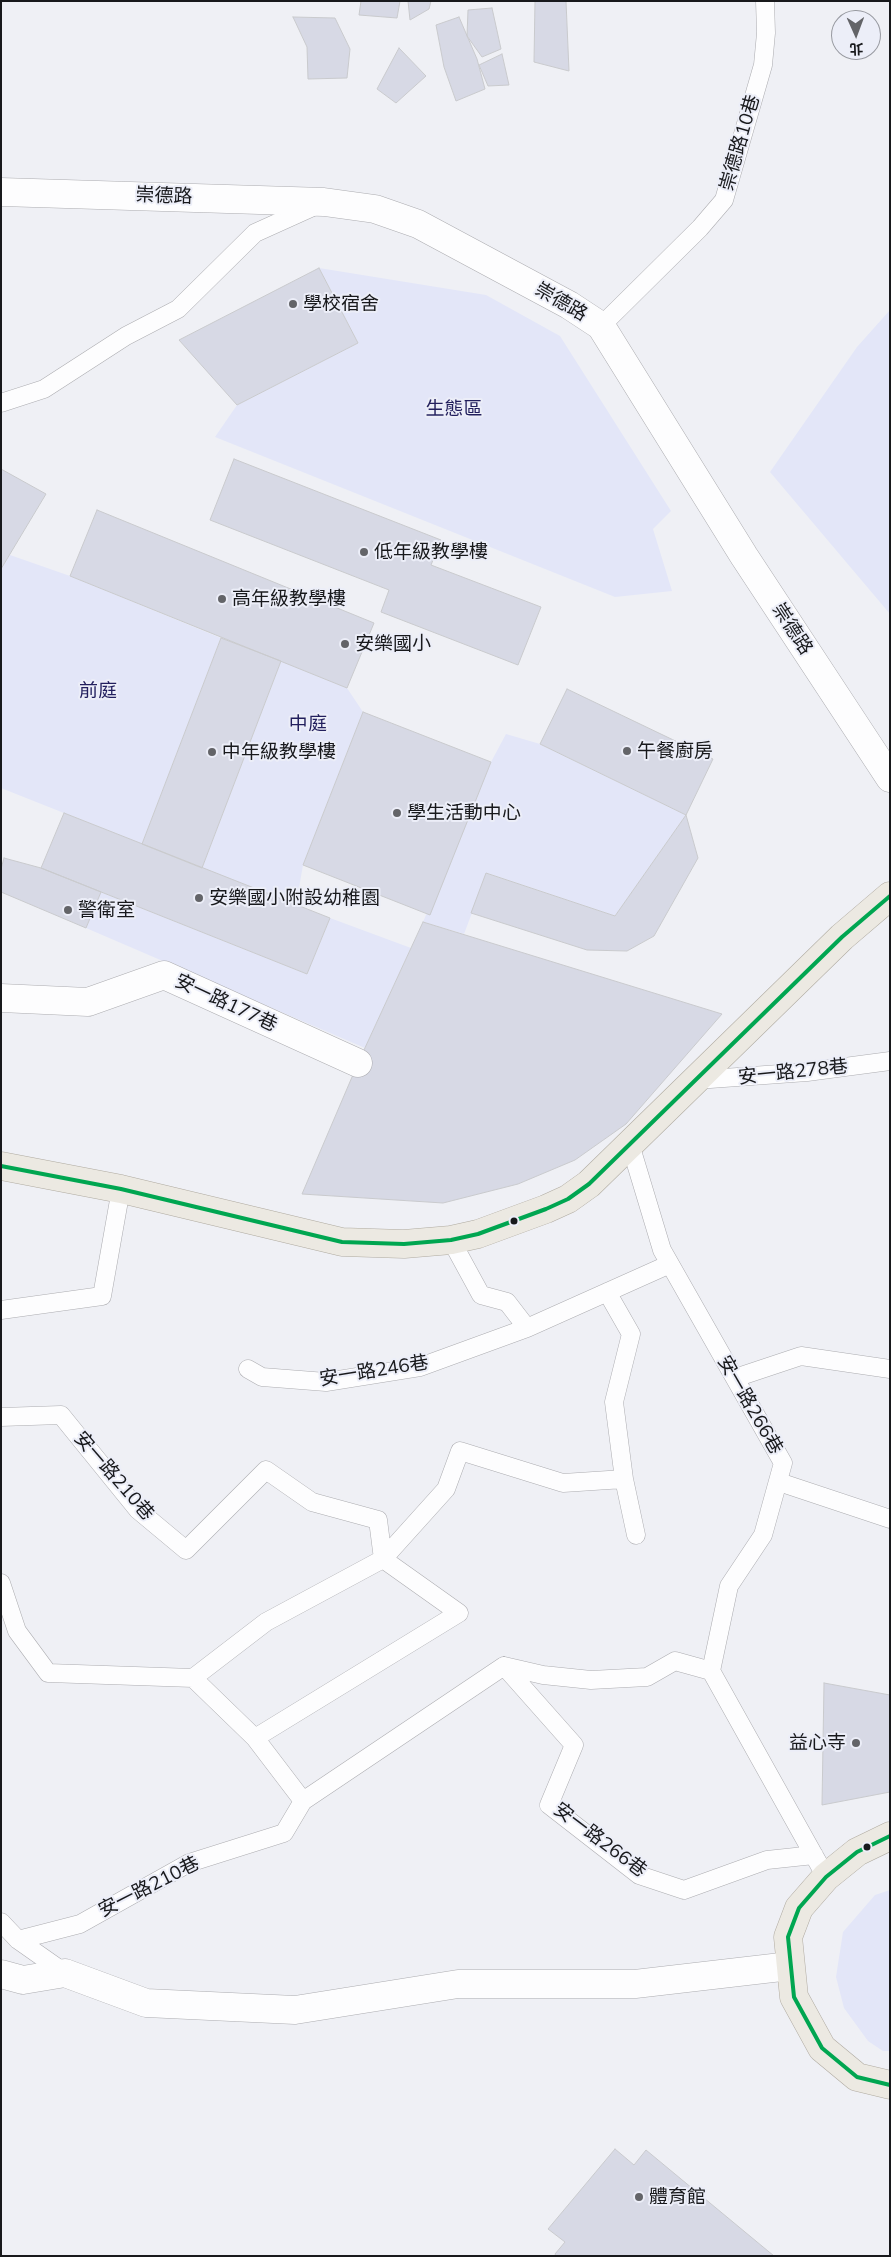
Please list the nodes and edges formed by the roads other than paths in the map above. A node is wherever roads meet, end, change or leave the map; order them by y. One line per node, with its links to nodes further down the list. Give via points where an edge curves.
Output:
1 (765, 1): 4 (lane, 崇德路10巷, via 763,66 724,200)
2 (1, 192): 3 (street, 崇德路)
3 (324, 202): 4 (street, 崇德路, via 375,209 418,224 569,305); 5 (lane, via 255,233 178,309 126,336 44,389)
4 (601, 326): 6 (street, 崇德路, via 744,556)
5 (1, 403)
6 (890, 778)
7 (890, 896): 11 (main road, via 842,936)
8 (1, 998): 10 (street, 安一路177巷, via 88,1002 164,975)
9 (890, 1061): 11 (lane, 安一路278巷, via 807,1072)
10 (358, 1063)
11 (696, 1080): 12 (main road)
12 (630, 1144): 15 (main road, via 589,1184 546,1210 501,1227); 16 (lane, 安一路266巷, via 662,1250)
13 (1, 1166): 14 (main road)
14 (121, 1189): 15 (main road, via 342,1242 404,1244); 18 (lane, via 102,1296)
15 (451, 1240): 19 (lane, via 481,1295 507,1302)
16 (670, 1264): 17 (lane, 安一路246巷); 22 (lane, 安一路266巷)
17 (607, 1292): 19 (lane, 安一路246巷); 24 (lane, via 631,1334 614,1402)
18 (1, 1310)
19 (527, 1328): 20 (lane, 安一路246巷, via 420,1367 326,1382 262,1377)
20 (248, 1369)
21 (890, 1369): 22 (lane, via 801,1356)
22 (735, 1378): 25 (lane, 安一路266巷, via 783,1463)
23 (1, 1417): 28 (lane, 安一路210巷, via 61,1416 138,1510 186,1550 266,1470 312,1502 378,1520)
24 (624, 1479): 27 (lane); 28 (lane, via 563,1483 460,1451 446,1489)
25 (779, 1482): 26 (lane); 31 (lane, 安一路266巷, via 763,1535 729,1586)
26 (890, 1519)
27 (636, 1535)
28 (383, 1559): 32 (lane, via 266,1622); 33 (lane, via 459,1613)
29 (1, 1583): 32 (lane, via 17,1631 48,1673)
30 (504, 1666): 31 (lane, via 543,1675 591,1680 648,1677 675,1661); 34 (lane); 36 (lane, 安一路266巷, via 574,1745 549,1805 640,1875 684,1890 767,1860)
31 (711, 1671): 36 (lane)
32 (193, 1678): 33 (lane)
33 (255, 1738): 34 (lane)
34 (302, 1801): 38 (lane, 安一路210巷, via 284,1833 189,1863 80,1924)
35 (890, 1836): 36 (main road)
36 (820, 1866): 39 (main road, via 788,1937)
37 (1, 1922): 38 (lane)
38 (18, 1940): 40 (lane)
39 (790, 1966): 40 (street, via 634,1984 458,1984 295,2010 146,2003); 42 (main road, via 794,1997 822,2048 857,2077)
40 (65, 1973): 41 (street, via 23,1980)
41 (1, 1974)
42 (890, 2085)

